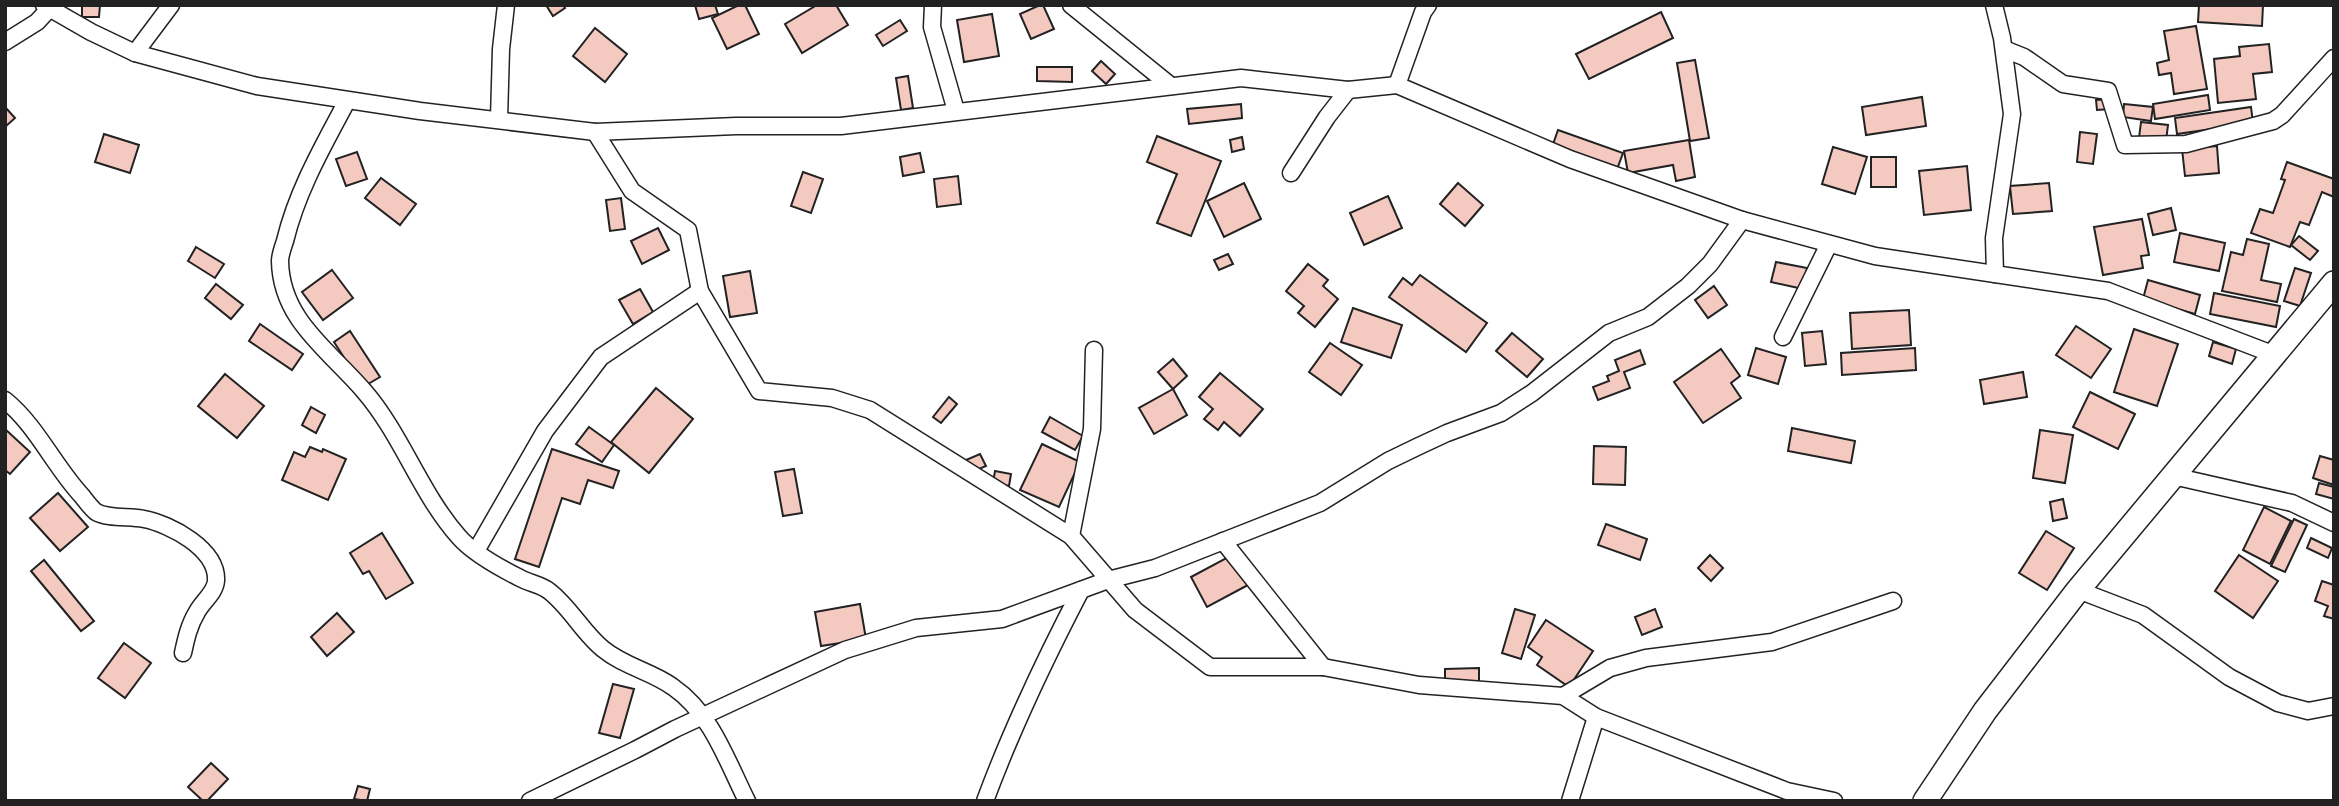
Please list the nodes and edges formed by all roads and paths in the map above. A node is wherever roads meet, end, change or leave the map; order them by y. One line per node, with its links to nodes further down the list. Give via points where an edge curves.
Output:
1 (171, 5): 10 (street)
2 (506, 5): 17 (street)
3 (933, 5): 16 (street, via 932,27)
4 (1071, 5): 13 (street)
5 (1428, 5): 12 (street)
6 (1994, 5): 9 (street)
7 (47, 7): 8 (street, via 37,22); 10 (street)
8 (5, 42)
9 (2004, 49): 11 (street, via 2063,84 2109,91 2125,145 2186,144 2273,121); 22 (street, via 2011,114 1994,238)
10 (135, 52): 15 (street, via 257,86)
11 (2334, 58)
12 (1397, 85): 14 (street); 20 (street, via 1570,159)
13 (1171, 86): 14 (street, via 1241,78); 16 (street)
14 (1348, 90): 19 (street)
15 (347, 101): 17 (street); 33 (street, via 308,176 289,226 280,260 285,294 307,332 389,424 460,538)
16 (956, 111): 18 (street, via 841,125)
17 (499, 119): 18 (street)
18 (595, 132): 24 (street, via 632,191 688,230)
19 (1291, 173)
20 (1742, 220): 21 (street); 32 (street, via 1688,286 1648,317 1609,334 1501,413 1409,451 1320,503)
21 (1829, 244): 22 (street, via 1875,256); 25 (street)
22 (1995, 274): 27 (street, via 2108,291)
23 (2334, 283): 27 (main road)
24 (700, 291): 31 (street, via 760,391 832,398 870,410); 33 (street, via 601,357 545,431)
25 (1783, 337)
26 (1094, 350): 31 (street, via 1092,429)
27 (2275, 355): 29 (main road)
28 (5, 400): 38 (street, via 96,512 146,519 177,531 210,559 214,588 189,627)
29 (2173, 476): 30 (street, via 2292,503); 36 (main road)
30 (2334, 523)
31 (1071, 536): 34 (street)
32 (1223, 541): 34 (street, via 1155,568); 39 (street)
33 (476, 551): 42 (street, via 549,591 603,649 626,666 674,687)
34 (1108, 580): 35 (street); 39 (street, via 1135,610 1210,667)
35 (1081, 590): 42 (street, via 1002,618 916,628 845,650); 46 (street, via 1044,660)
36 (2078, 590): 41 (street, via 2143,615 2229,677 2278,702 2308,711); 49 (main road, via 1984,711)
37 (1893, 601): 40 (street, via 1772,642 1647,658 1610,668)
38 (183, 653)
39 (1323, 667): 40 (street, via 1419,685)
40 (1563, 696): 43 (street)
41 (2334, 706)
42 (704, 715): 44 (street); 45 (street)
43 (1596, 717): 47 (street); 48 (street, via 1787,791)
44 (530, 801)
45 (747, 801)
46 (985, 801)
47 (1570, 801)
48 (1834, 801)
49 (1925, 801)

